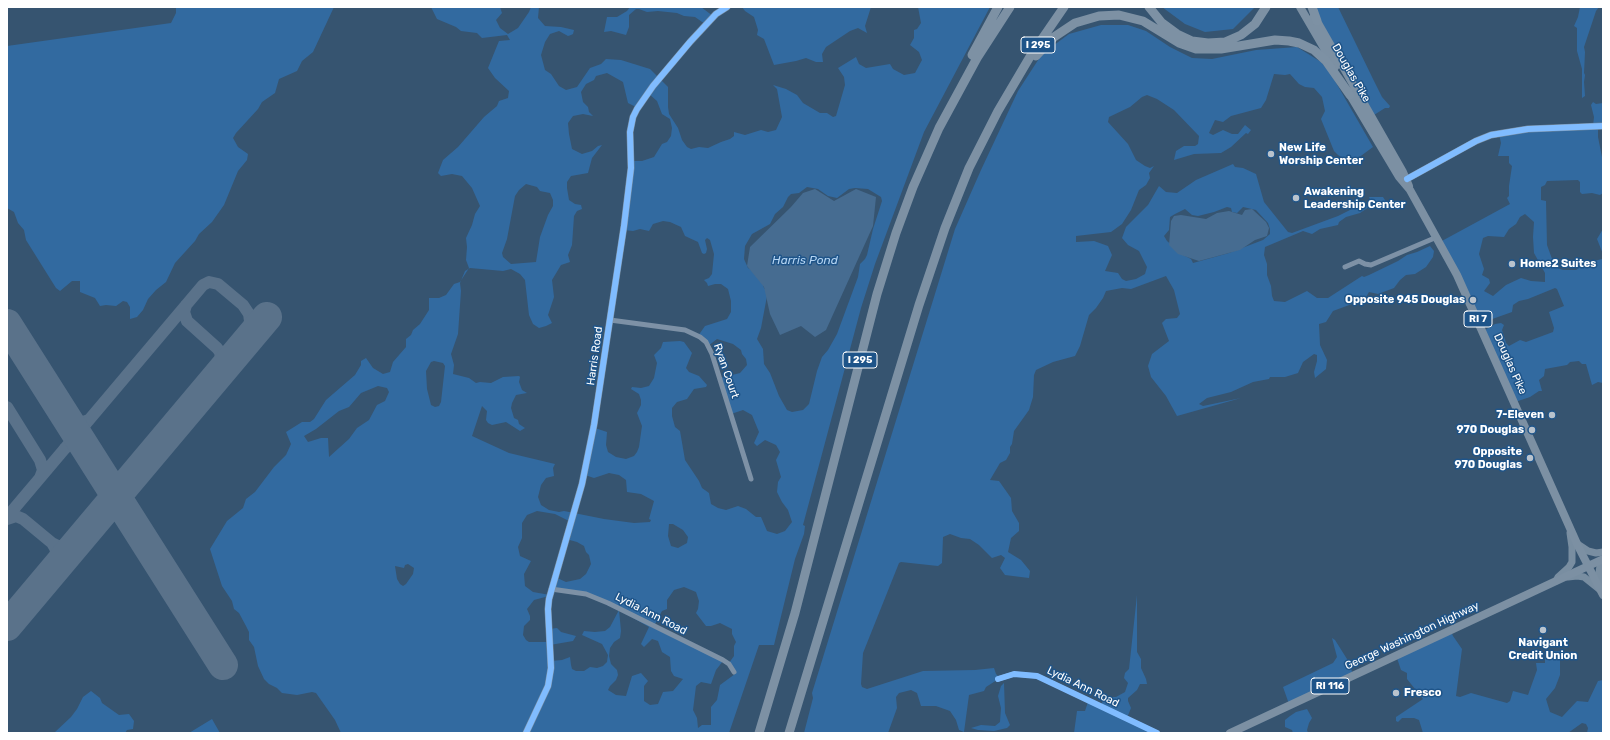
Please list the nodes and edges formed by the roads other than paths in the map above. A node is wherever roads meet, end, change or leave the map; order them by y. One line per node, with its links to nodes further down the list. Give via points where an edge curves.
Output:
1 (727, 7): 18 (street, Harris Road, via 716,14 690,42 653,86 633,117 630,132 629,182)
2 (998, 7): 13 (highway, via 953,91)
3 (1010, 7): 13 (highway, I 295, via 969,72)
4 (1064, 7): 10 (highway, I 295)
5 (1149, 7): 6 (highway, via 1177,34 1192,41 1208,43 1225,42 1241,35 1255,24)
6 (1266, 7)
7 (1300, 7): 11 (main road, Douglas Pike / RI 7)
8 (1310, 7): 9 (highway)
9 (1317, 21): 14 (main road, Douglas Pike / RI 7)
10 (1014, 83): 11 (highway, via 1044,46 1064,30 1086,19 1112,15 1143,21 1179,43 1196,49 1220,49 1275,40 1299,43 1314,50 1326,61); 33 (highway, I 295, via 976,154 954,203 938,248)
11 (1350, 95): 15 (main road, Douglas Pike / RI 7, via 1399,177)
12 (1603, 126): 14 (street, via 1528,129 1500,133 1476,141)
13 (932, 143): 32 (highway, I 295, via 904,210 881,279 802,588)
14 (1406, 179): 15 (main road, Douglas Pike / RI 7)
15 (1410, 190): 16 (main road, Douglas Pike / RI 7)
16 (1437, 237): 17 (street, via 1371,265 1359,261); 20 (main road, Douglas Pike / RI 7, via 1479,320)
17 (1345, 267)
18 (610, 320): 19 (street, Ryan Court, via 685,330 706,342); 27 (street, Harris Road, via 586,469)
19 (751, 479)
20 (1569, 527): 21 (main road, Douglas Pike / RI 7); 26 (street, via 1572,562)
21 (1576, 542): 22 (street, via 1596,553); 25 (main road, Douglas Pike / RI 7)
22 (1603, 552)
23 (1603, 559): 25 (main road, George Washington Highway / RI 116)
24 (1603, 563): 28 (street, via 1599,572)
25 (1588, 566): 26 (main road, George Washington Highway / RI 116); 28 (main road, Douglas Pike / RI 7)
26 (1556, 581): 28 (street, via 1565,577 1580,576 1591,582); 35 (main road, George Washington Highway / RI 116)
27 (551, 589): 29 (street, Lydia Ann Road, via 586,594 608,603 723,660); 31 (street, Harris Road, via 548,609 551,668 544,696)
28 (1603, 594)
29 (734, 672)
30 (998, 679): 34 (street, Lydia Ann Road, via 1014,674 1037,676)
31 (526, 733)
32 (759, 733)
33 (789, 733)
34 (1157, 733)
35 (1230, 733)

